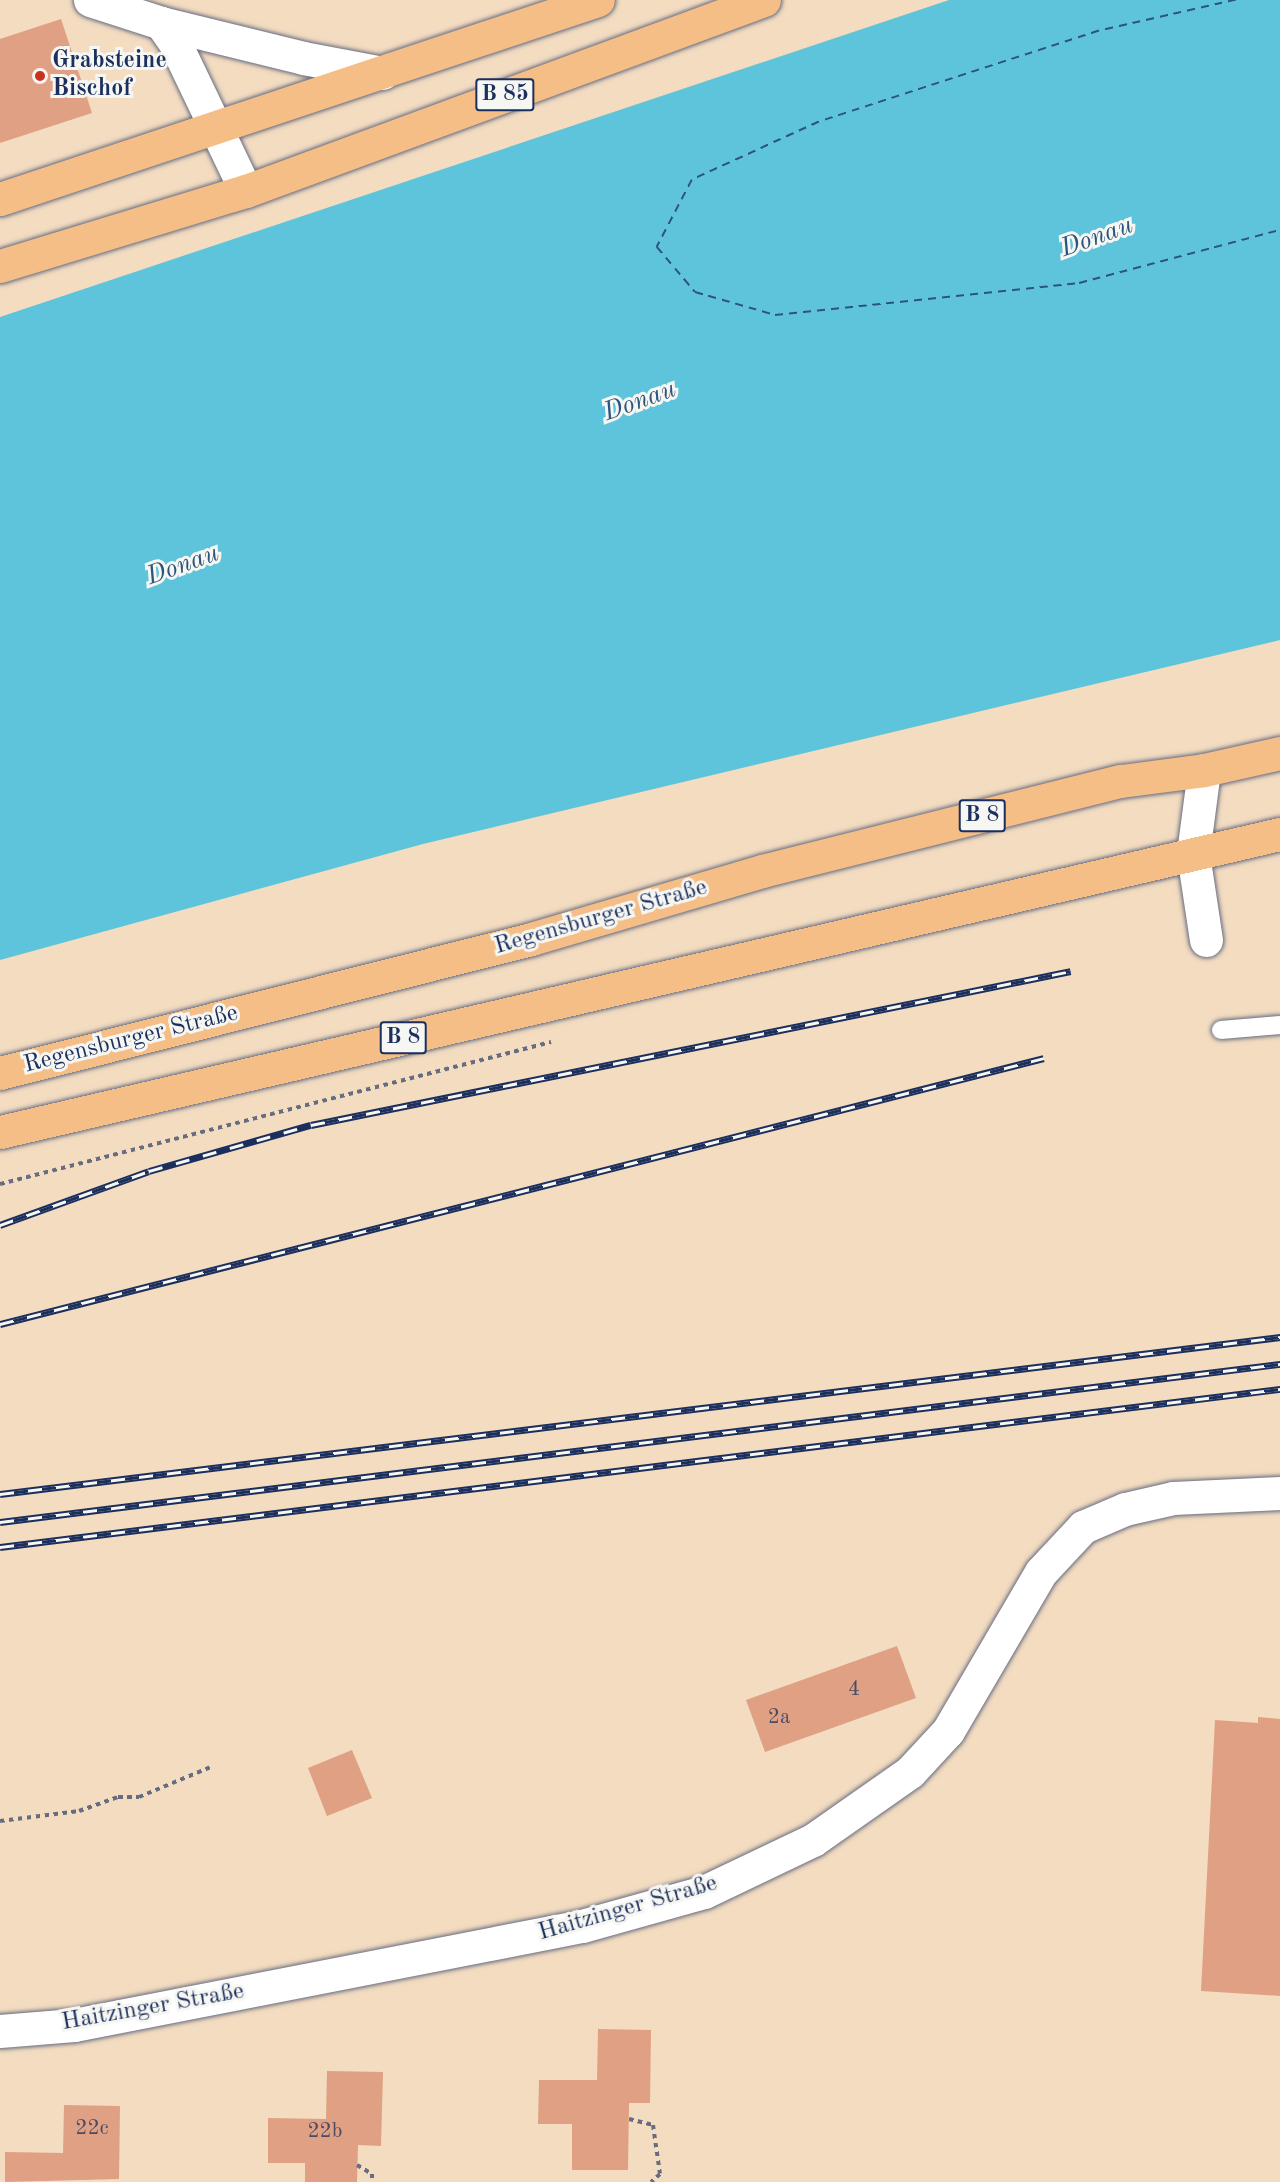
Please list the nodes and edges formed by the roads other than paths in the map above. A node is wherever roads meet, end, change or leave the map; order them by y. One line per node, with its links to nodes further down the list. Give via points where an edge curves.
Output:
1 (90, 0): 4 (street)
2 (598, 0): 5 (main road, B 85)
3 (764, 0): 7 (main road, B 85)
4 (161, 23): 5 (street); 6 (street)
5 (383, 73): 6 (main road, B 85)
6 (215, 126): 7 (street); 8 (main road, B 85)
7 (246, 191): 9 (main road, B 85)
8 (0, 200)
9 (0, 266)
10 (1280, 753): 11 (main road, Regensburger Straße / B 8)
11 (1204, 770): 13 (street); 17 (main road, Regensburger Straße / B 8, via 1121,781 762,871 531,939)
12 (1280, 834): 13 (main road, B 8)
13 (1192, 854): 14 (street); 18 (main road, B 8)
14 (1206, 940)
15 (1280, 1025): 16 (lane)
16 (1221, 1030)
17 (0, 1073)
18 (0, 1132)
19 (1280, 1493): 20 (street, Haitzinger Straße, via 1173,1498 1125,1509 1083,1527 1041,1572 948,1731 910,1772 813,1840 704,1892 582,1926 74,2025)
20 (0, 2031)

